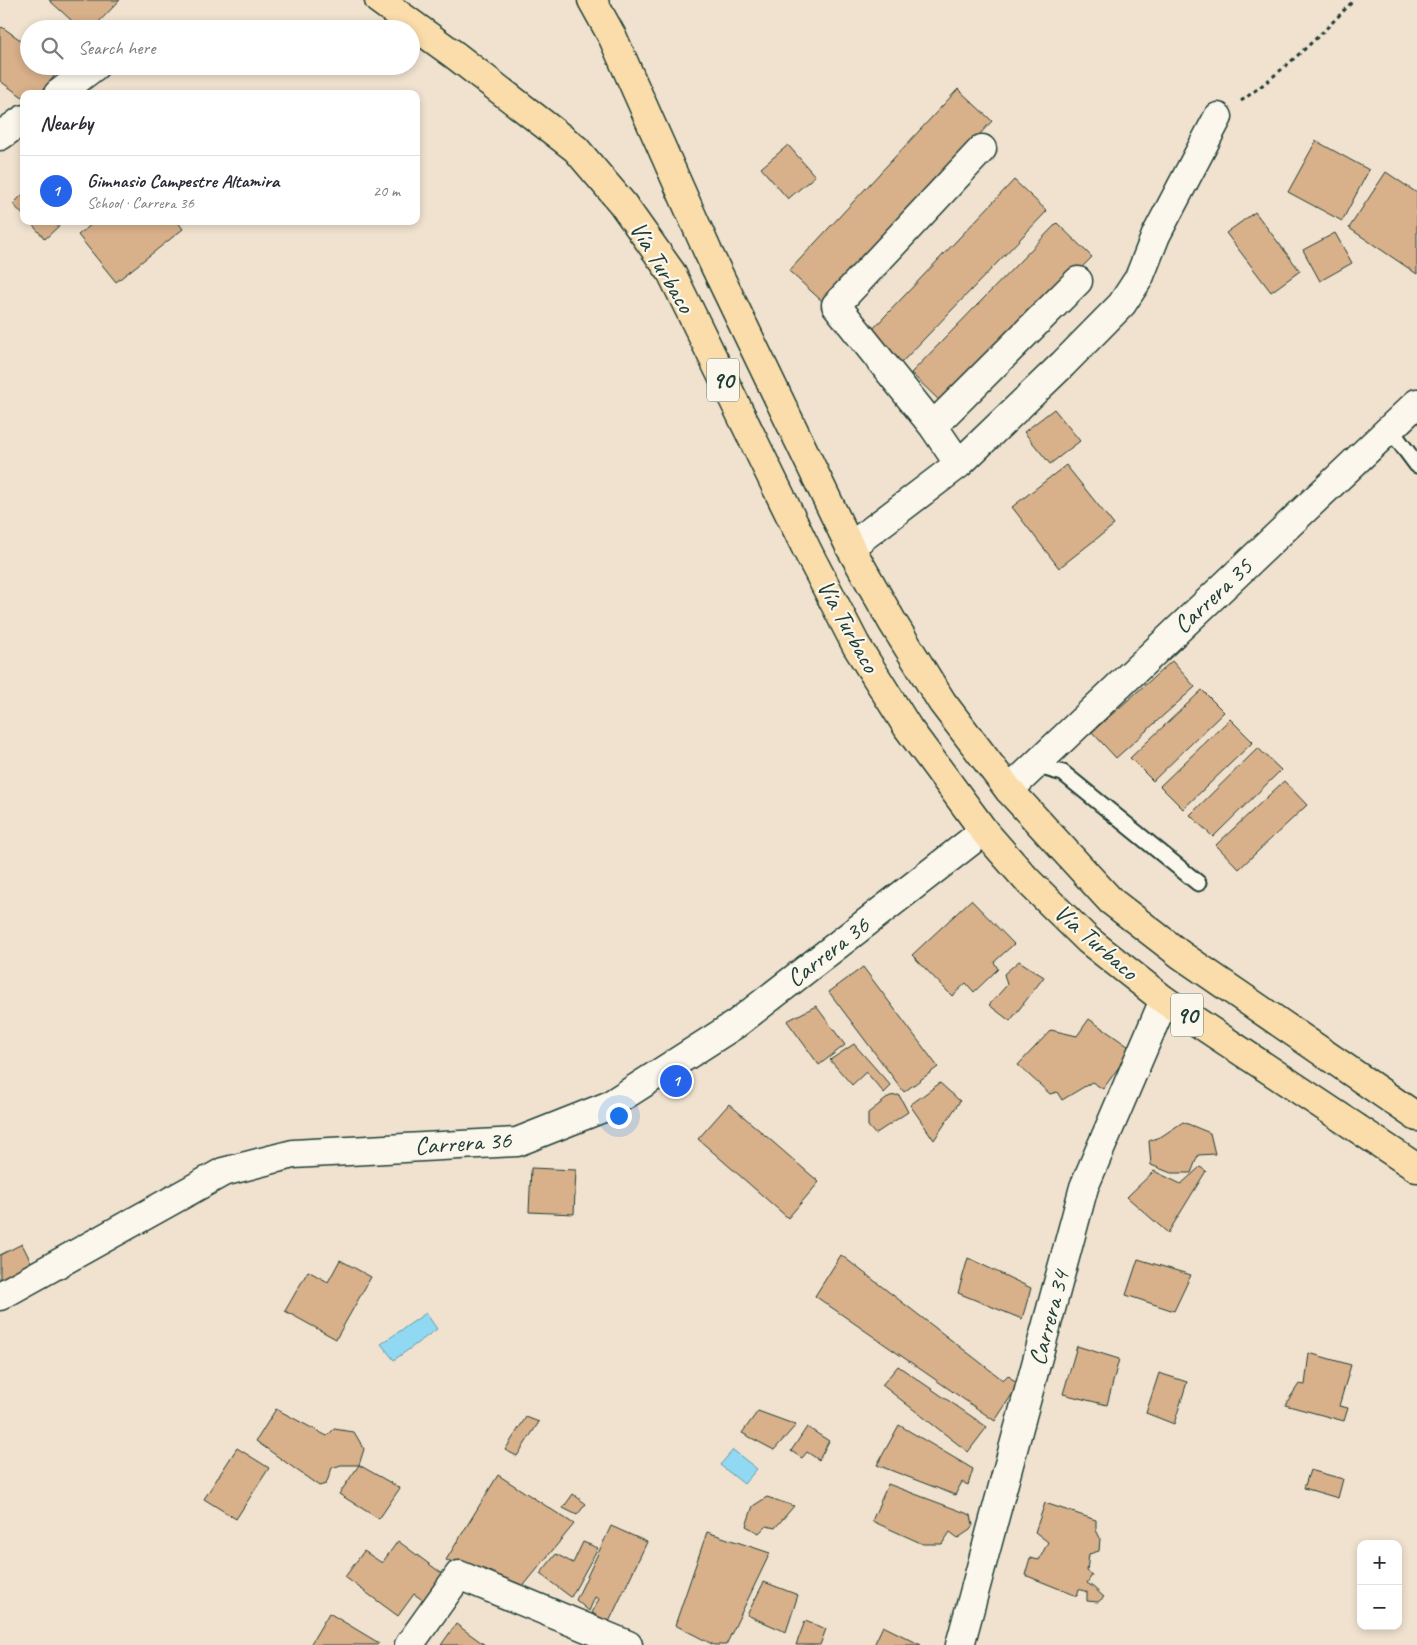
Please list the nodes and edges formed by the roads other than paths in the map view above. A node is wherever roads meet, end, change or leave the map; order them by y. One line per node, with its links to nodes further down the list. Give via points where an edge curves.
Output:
1 (379, 0): 3 (highway, Vía Turbaco / 90)
2 (592, 0): 17 (highway, Vía Turbaco / 90, via 613,38 708,252)
3 (406, 20)
4 (420, 30): 20 (highway, Vía Turbaco / 90, via 576,149 622,203 671,272 856,645 908,728)
5 (84, 75): 6 (street)
6 (63, 90)
7 (1218, 117): 15 (street, via 1156,235 1140,278 1122,304)
8 (20, 122): 9 (street)
9 (0, 136)
10 (982, 149): 13 (street, via 836,305)
11 (1078, 281): 13 (street)
12 (1417, 403): 14 (street, Carrera 35)
13 (933, 426): 15 (street)
14 (1390, 429): 16 (lane); 18 (street, Carrera 35)
15 (959, 464): 17 (street)
16 (1417, 465)
17 (850, 547): 19 (highway, Vía Turbaco / 90, via 942,702)
18 (1035, 765): 19 (street, Carrera 35); 21 (lane, via 1063,773)
19 (1009, 790): 23 (highway, Vía Turbaco / 90, via 1111,901 1181,955)
20 (984, 830): 22 (highway, Vía Turbaco / 90, via 1026,879 1088,940); 25 (street, Carrera 36, via 736,1024 608,1106 517,1142 293,1154 223,1172)
21 (1198, 883)
22 (1164, 1000): 24 (highway, Vía Turbaco / 90); 28 (street, Carrera 34, via 1084,1187)
23 (1417, 1117)
24 (1417, 1168)
25 (0, 1296)
26 (409, 1645): 27 (street, via 459,1576)
27 (628, 1645)
28 (960, 1645)

